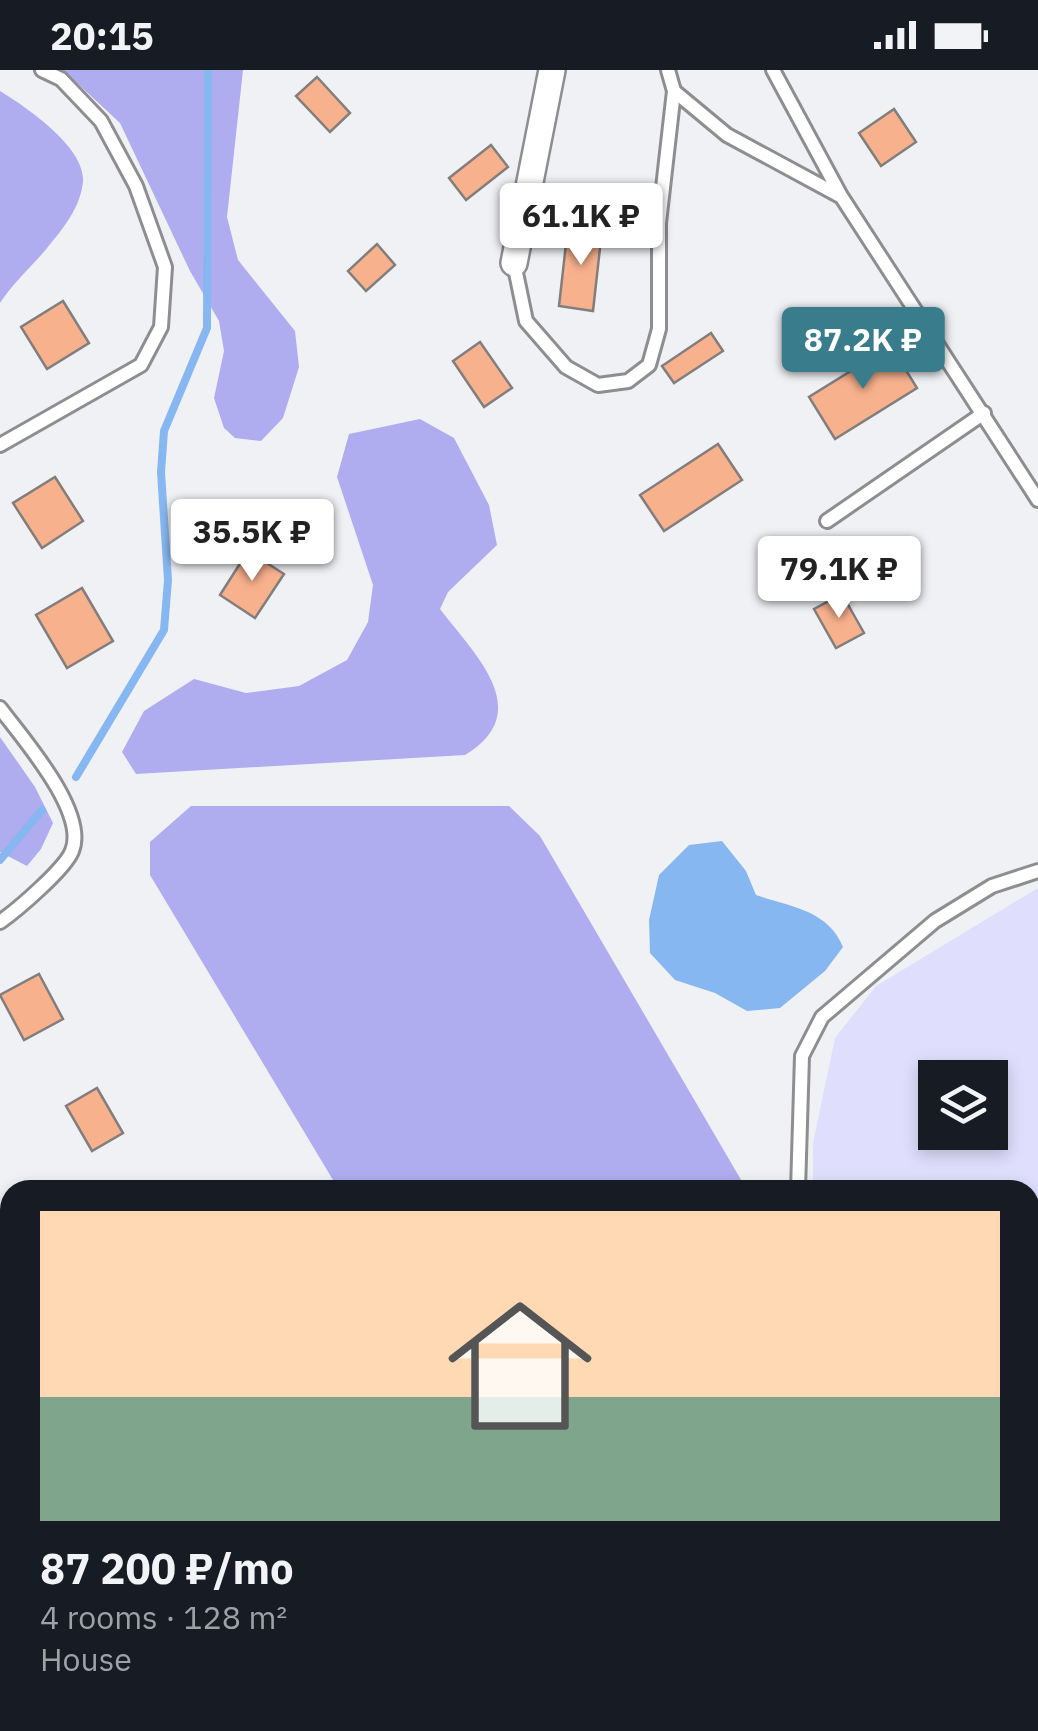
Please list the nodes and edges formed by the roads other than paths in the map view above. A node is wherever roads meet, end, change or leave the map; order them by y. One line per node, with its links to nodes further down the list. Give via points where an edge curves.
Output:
1 (42, 70): 9 (lane, via 61,79 101,121 136,186 165,268 161,327 140,365)
2 (552, 70): 7 (street)
3 (668, 70): 5 (lane)
4 (772, 70): 6 (lane)
5 (674, 91): 6 (lane, via 728,135); 7 (lane, via 659,223 659,328 650,365 628,381 598,384 566,368 526,320)
6 (840, 196): 8 (lane)
7 (514, 263)
8 (984, 413): 10 (lane); 11 (lane)
9 (0, 445)
10 (1038, 500)
11 (828, 521)
12 (0, 708): 14 (lane, via 64,799 75,826 72,852)
13 (1038, 871): 15 (lane, via 992,886 935,921 822,1017 802,1056)
14 (0, 922)
15 (798, 1180)

